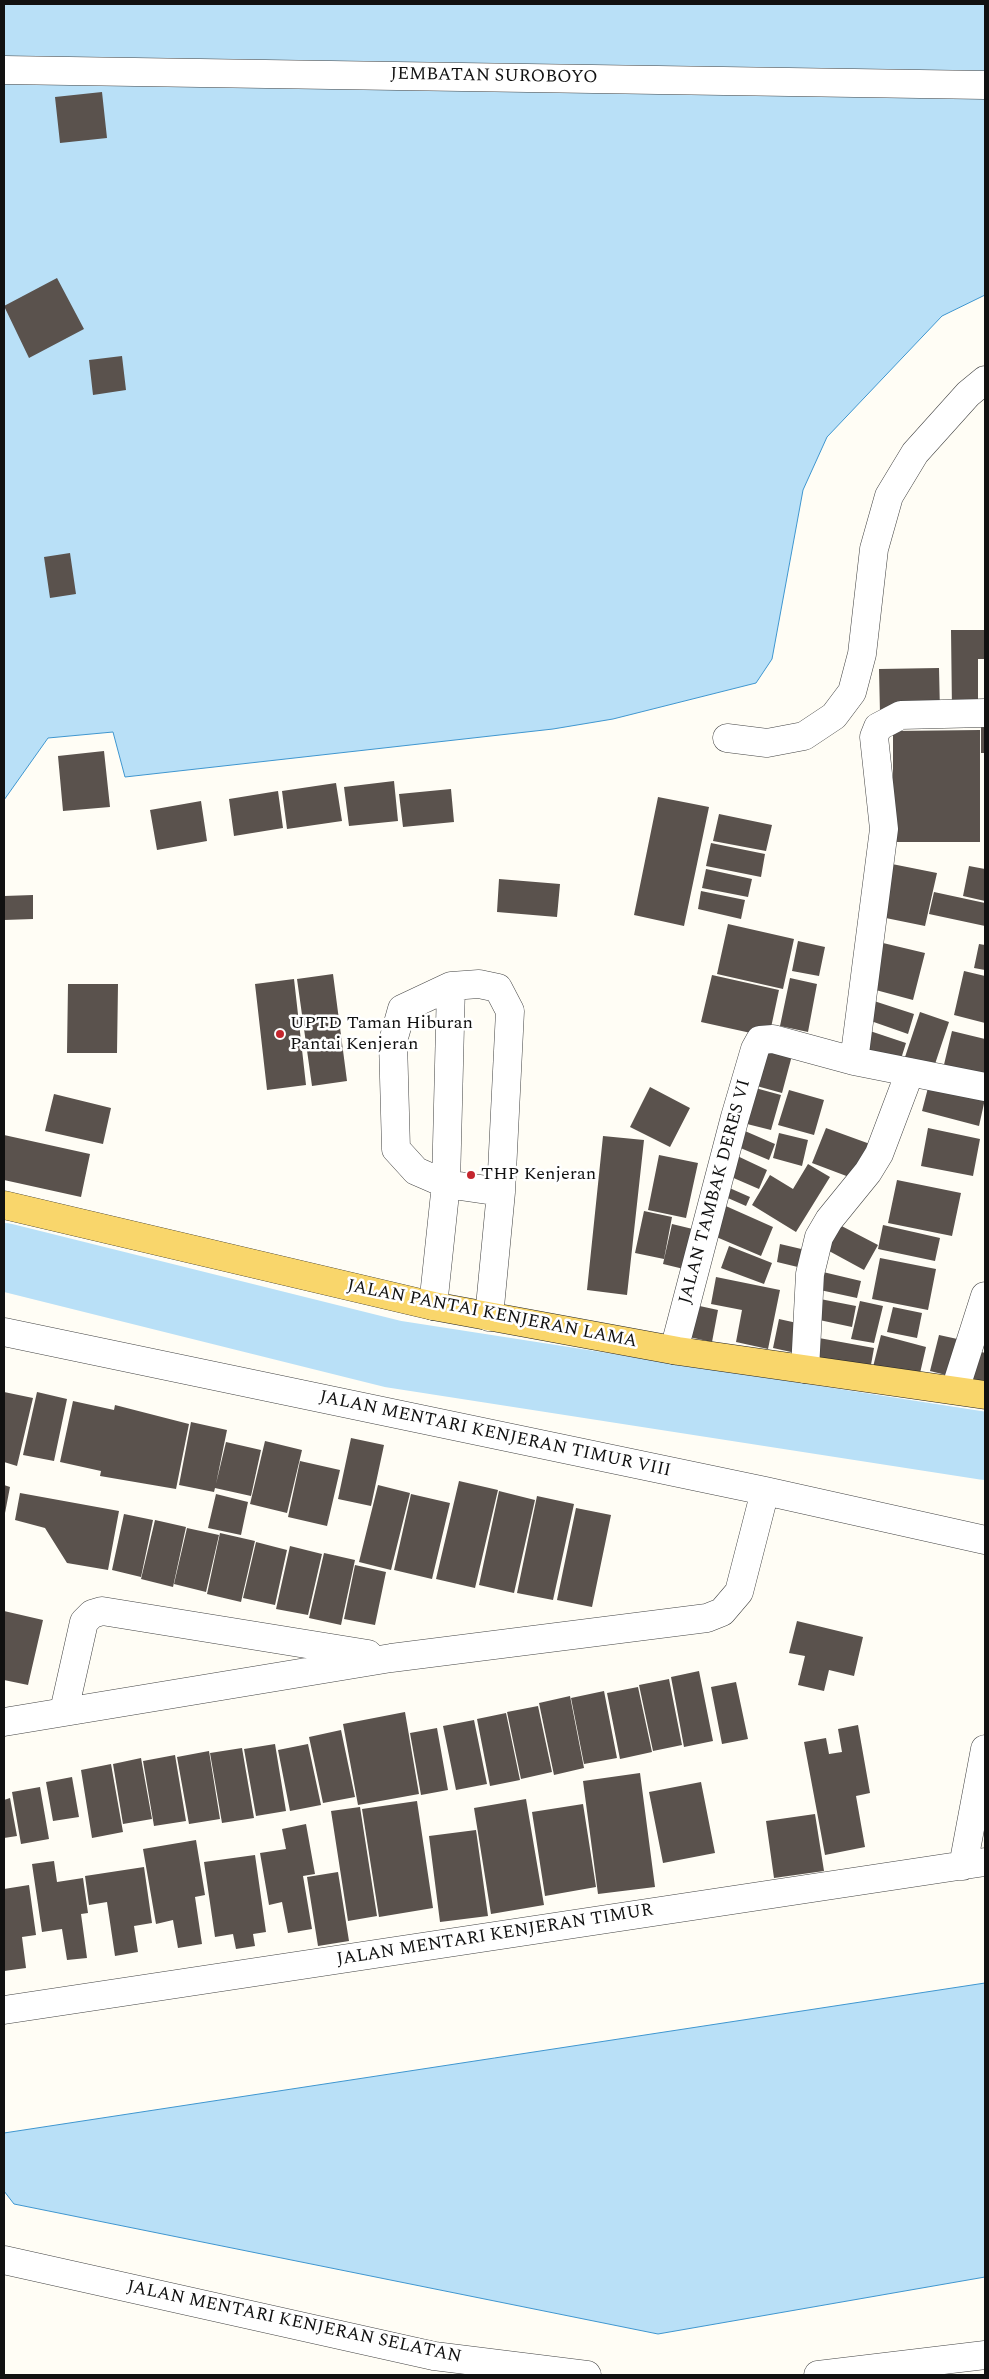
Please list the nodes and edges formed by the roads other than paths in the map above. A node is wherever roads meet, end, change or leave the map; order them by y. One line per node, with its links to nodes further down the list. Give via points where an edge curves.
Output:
1 (4, 70): 2 (street, JEMBATAN SUROBOYO)
2 (985, 85)
3 (985, 380): 5 (street, via 968,394 915,453 890,496 874,549 862,654 852,692 834,716 804,736 767,743)
4 (985, 713): 7 (street, via 901,715 878,727 874,737 884,829)
5 (727, 738)
6 (451, 986): 10 (street); 10 (street, via 402,1009 392,1042 396,1149 416,1171); 11 (street, via 479,984 498,988 510,1011)
7 (854, 1061): 8 (street); 17 (street, JALAN TAMBAK DERES VI, via 764,1038 760,1040 734,1117)
8 (910, 1072): 9 (street); 18 (street, via 879,1154 819,1237 810,1274)
9 (985, 1087)
10 (446, 1184): 11 (street); 14 (street)
11 (501, 1192): 15 (street)
12 (4, 1205): 14 (main road, JALAN PANTAI KENJERAN LAMA)
13 (985, 1296): 19 (street)
14 (433, 1306): 15 (main road, JALAN PANTAI KENJERAN LAMA)
15 (489, 1317): 17 (main road, JALAN PANTAI KENJERAN LAMA)
16 (4, 1332): 21 (street, JALAN MENTARI KENJERAN TIMUR VIII)
17 (674, 1350): 18 (main road, JALAN PANTAI KENJERAN LAMA)
18 (805, 1369): 19 (main road, JALAN PANTAI KENJERAN LAMA)
19 (956, 1390): 20 (main road, JALAN PANTAI KENJERAN LAMA)
20 (985, 1395)
21 (765, 1491): 22 (street, JALAN MENTARI KENJERAN TIMUR VIII); 23 (street, via 739,1592 722,1612 707,1618)
22 (985, 1540)
23 (392, 1658): 24 (street); 24 (street, via 102,1611 92,1614 84,1622)
24 (64, 1711): 25 (street)
25 (4, 1722)
26 (985, 1749): 27 (street)
27 (974, 1864): 28 (street, JALAN MENTARI KENJERAN TIMUR)
28 (4, 2010)
29 (4, 2260): 31 (street, JALAN MENTARI KENJERAN SELATAN, via 434,2356)
30 (975, 2362): 32 (street)
31 (587, 2375)
32 (818, 2375)

